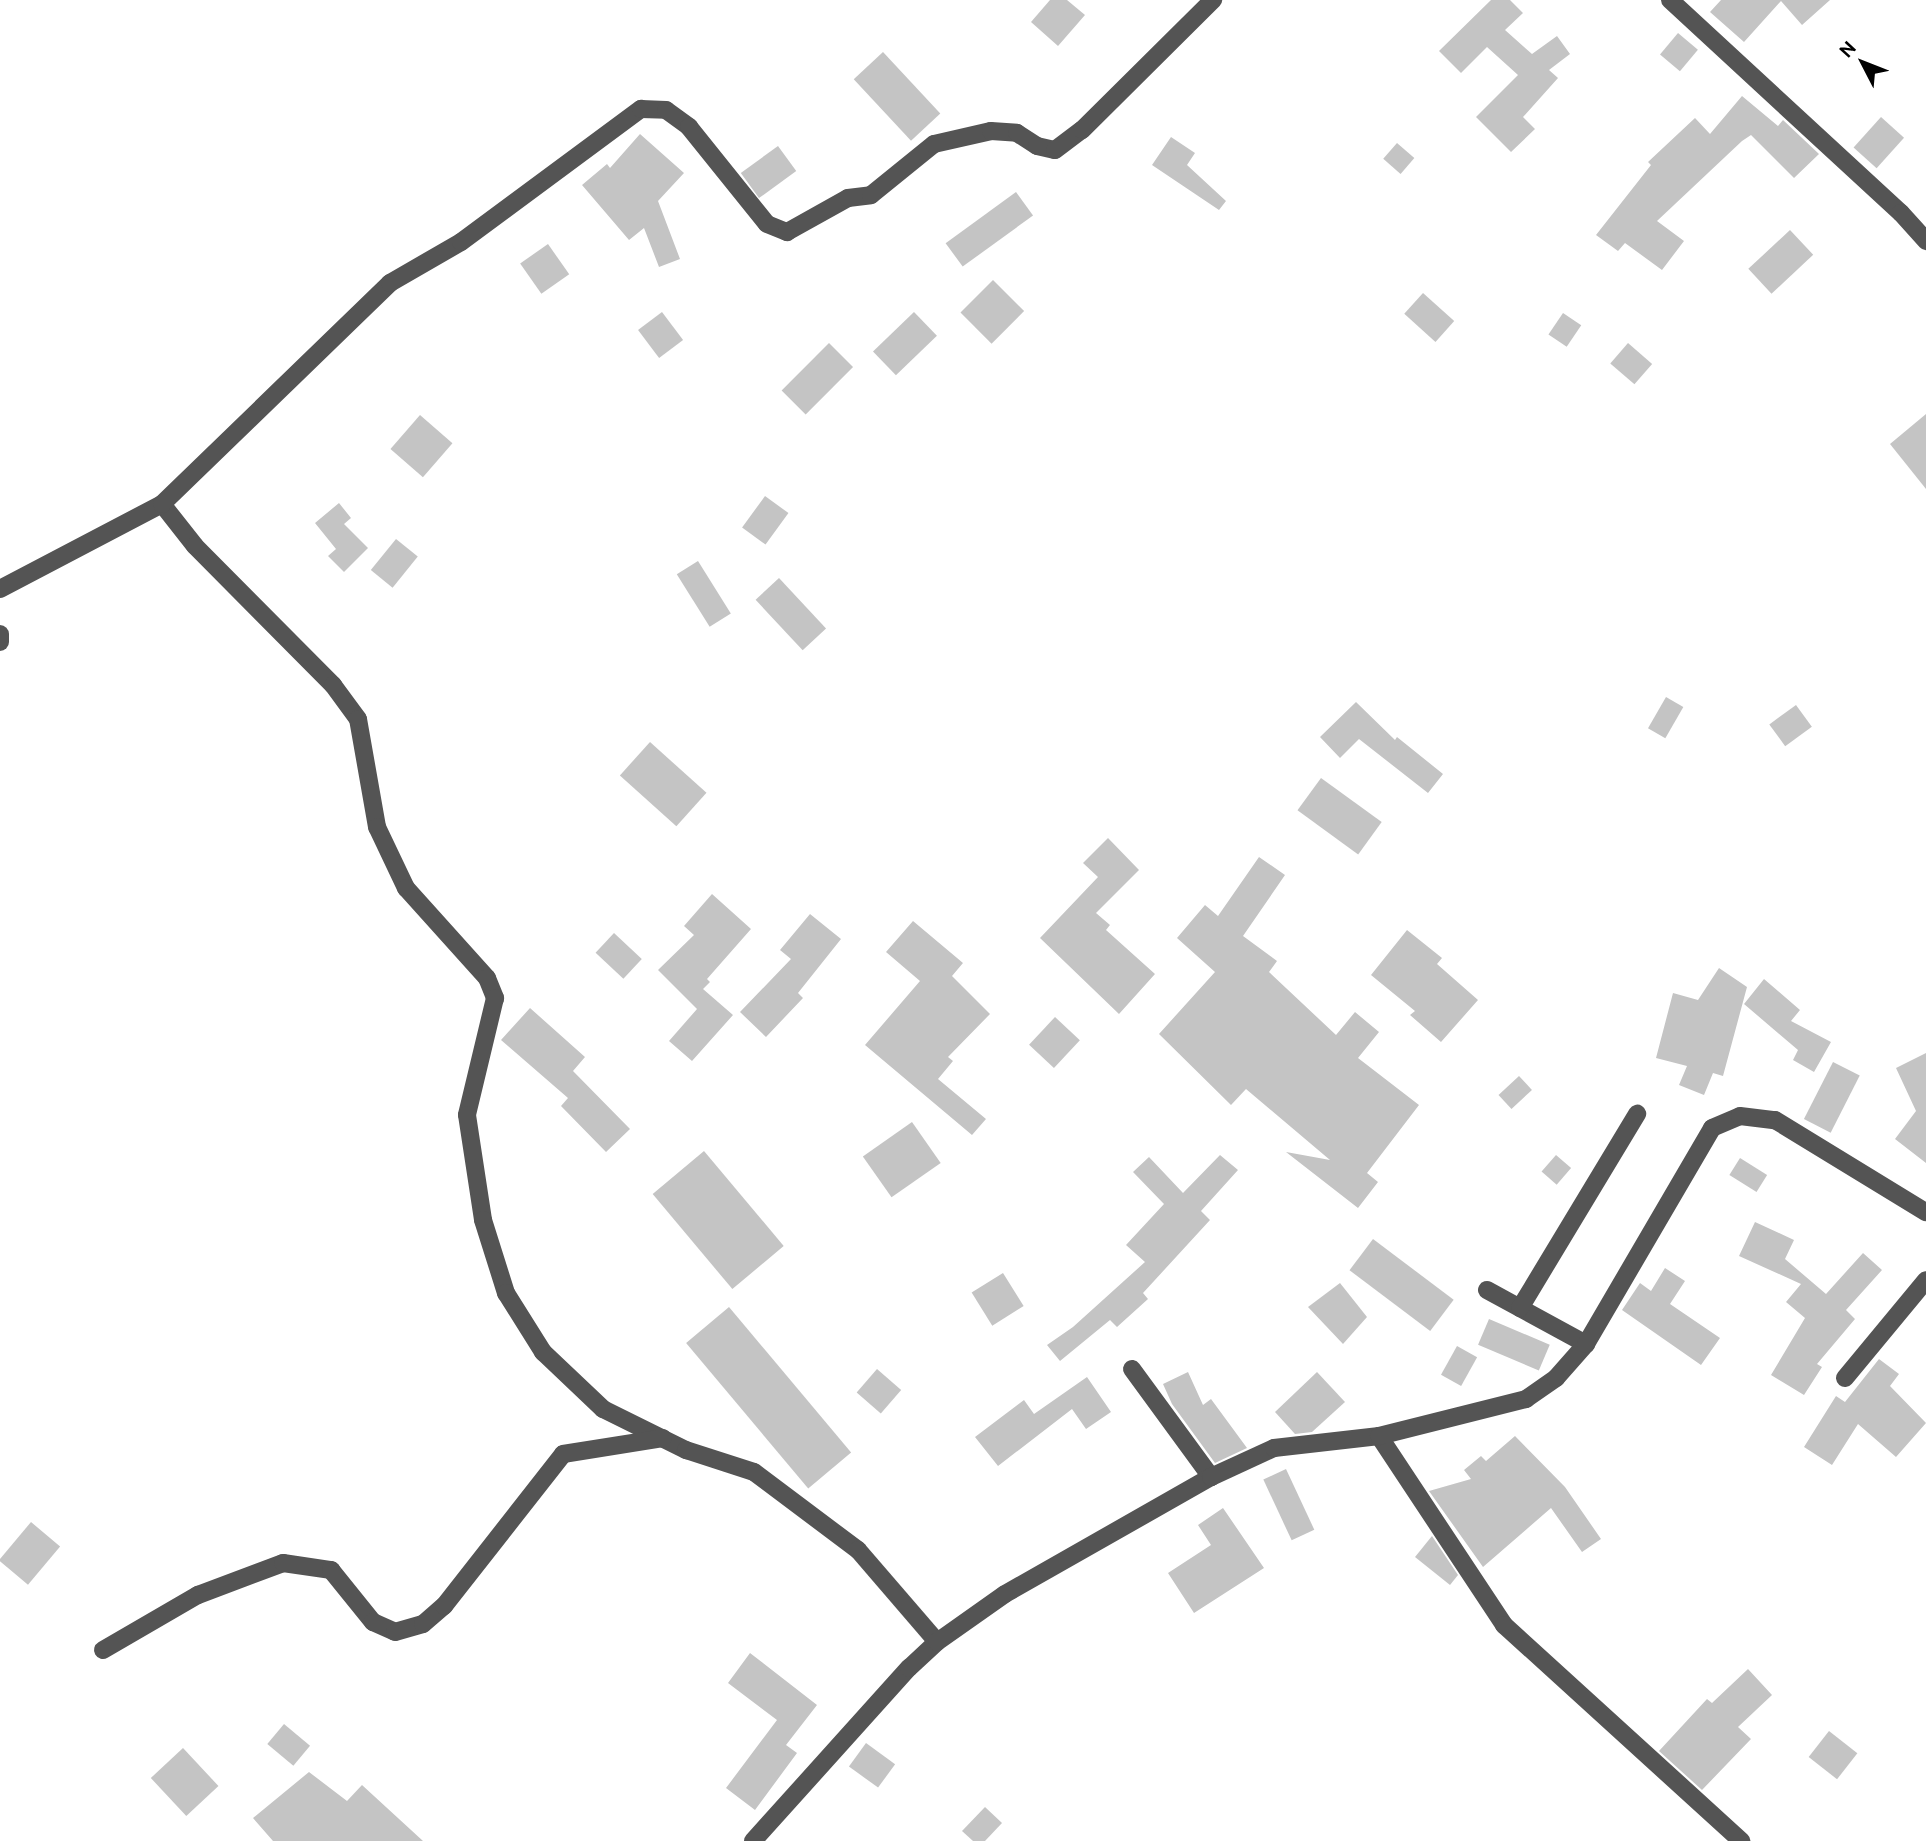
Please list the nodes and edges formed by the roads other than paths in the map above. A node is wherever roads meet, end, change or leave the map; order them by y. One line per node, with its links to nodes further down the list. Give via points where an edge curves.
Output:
1 (1213, 0): 4 (street, via 1082,130 1055,150 1037,146 1017,132 991,131 934,144 871,195 848,198 787,232 767,224 689,127 666,110 641,109 460,242 390,283)
2 (1670, 0): 3 (street)
3 (1926, 241)
4 (162, 504): 5 (street); 17 (street, via 195,546 333,685 358,719 377,827 406,888 487,978 495,998 467,1115 483,1220 506,1293 543,1352 603,1409)
5 (0, 589)
6 (0, 634): 7 (street)
7 (0, 642)
8 (1637, 1114): 12 (street)
9 (1926, 1212): 13 (street, via 1775,1120 1740,1116 1712,1128)
10 (1926, 1280): 15 (street)
11 (1487, 1290): 12 (street)
12 (1520, 1308): 13 (street)
13 (1586, 1344): 16 (street, via 1556,1378 1526,1399)
14 (1132, 1369): 18 (street)
15 (1844, 1378)
16 (1379, 1436): 18 (street, via 1274,1448); 22 (street, via 1504,1625)
17 (663, 1438): 19 (street, via 685,1450 754,1472 858,1550); 20 (street, via 563,1454 444,1606 423,1624 395,1632 373,1622 331,1570 283,1563 198,1595)
18 (1211, 1477): 19 (street, via 1005,1594)
19 (937, 1642): 21 (street)
20 (103, 1650)
21 (753, 1841)
22 (1741, 1841)

